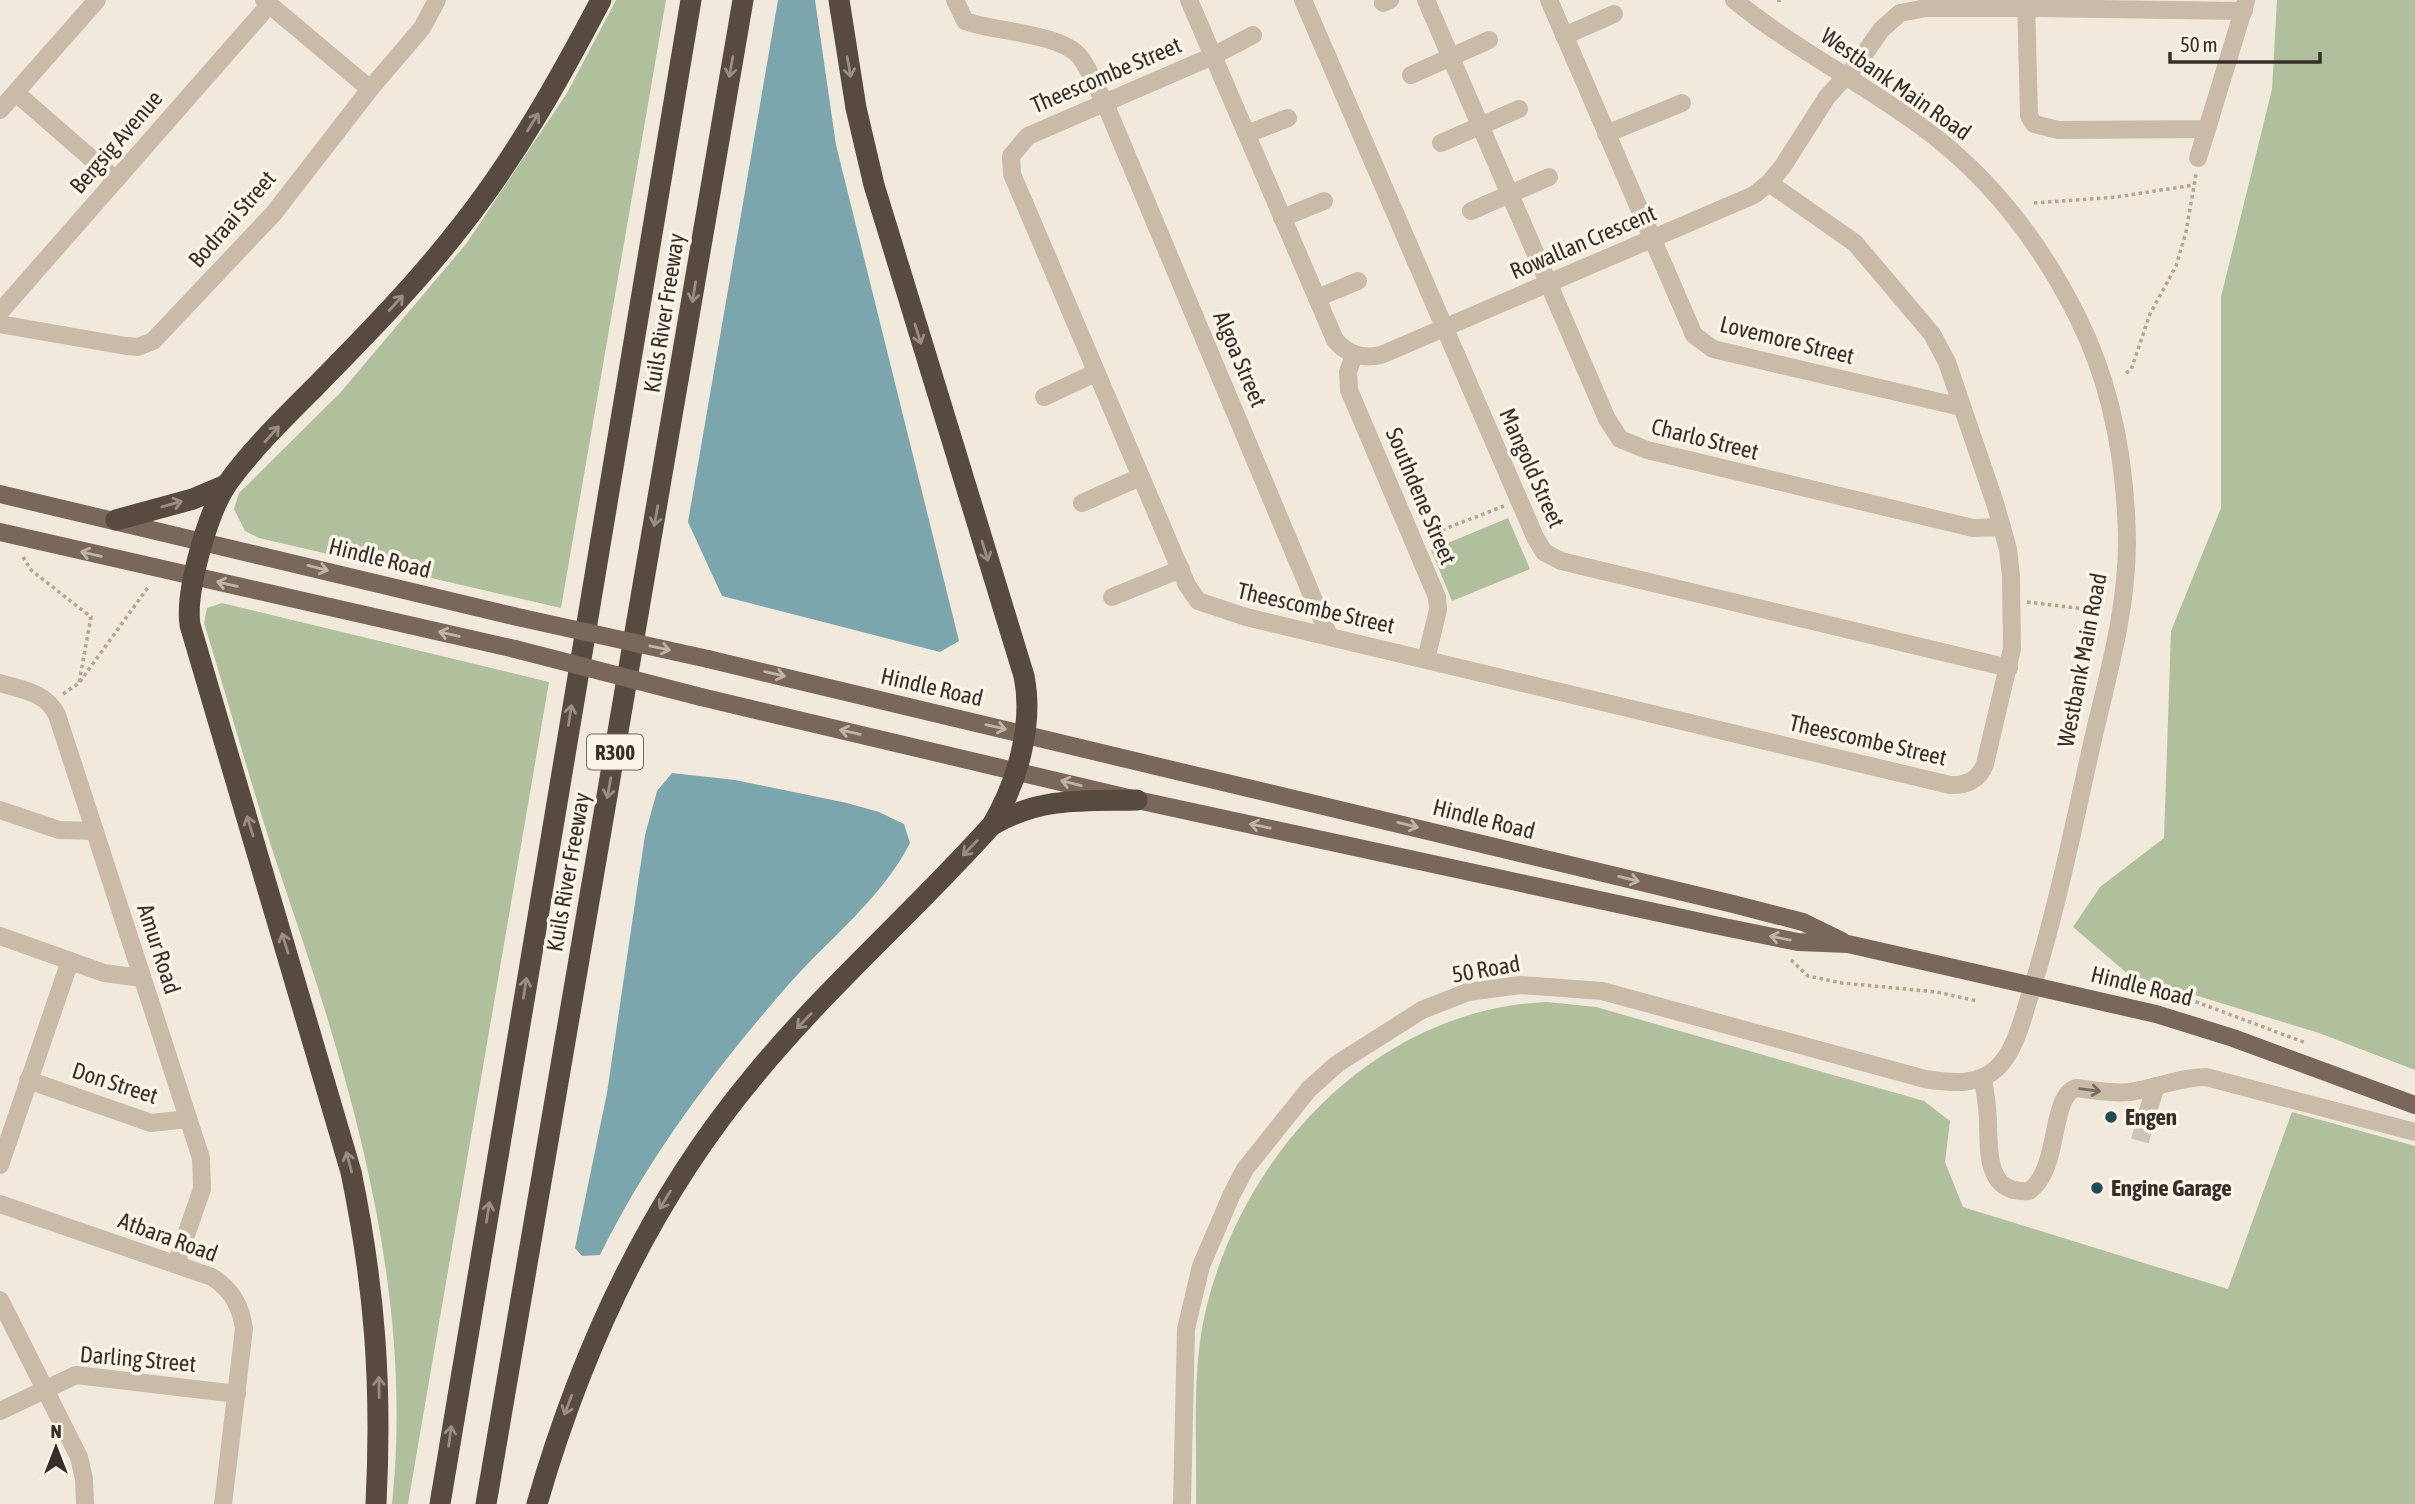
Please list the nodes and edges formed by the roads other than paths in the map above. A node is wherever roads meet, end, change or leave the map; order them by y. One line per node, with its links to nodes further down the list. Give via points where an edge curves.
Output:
1 (97, 0): 25 (street)
2 (437, 0): 24 (street, Bodraai Street, via 422,28)
3 (601, 0): 56 (highway, one-way to 3, via 398,302 463,224 547,99)
4 (691, 0): 98 (highway, Kuils River Freeway / R300, one-way to 4)
5 (743, 0): 99 (highway, Kuils River Freeway / R300, one-way to 99)
6 (839, 0): 70 (highway, one-way to 70, via 874,185 1024,676 1028,702)
7 (955, 0): 26 (street, Algoa Street, via 965,21 1053,41 1072,50)
8 (1189, 0): 20 (street)
9 (1303, 0): 50 (street, Mangold Street)
10 (1426, 0): 21 (street, Charlo Street)
11 (1549, 0): 18 (street, Lovemore Street)
12 (1734, 0): 23 (street, Westbank Main Road)
13 (267, 2): 24 (street); 38 (street, Bergsig Avenue)
14 (2026, 4): 15 (street, Rowallan Crescent); 23 (street, Rowallan Crescent, via 1900,13); 32 (street, via 2027,106 2034,124 2058,130)
15 (2245, 6): 32 (street)
16 (1614, 14): 18 (street)
17 (1253, 34): 20 (street)
18 (1564, 36): 34 (street, Lovemore Street)
19 (1489, 40): 21 (street)
20 (1213, 56): 26 (street, Theescombe Street); 33 (street)
21 (1450, 57): 22 (street); 31 (street, Charlo Street)
22 (1411, 75)
23 (1846, 76): 39 (street, Rowallan Crescent); 80 (street, Westbank Main Road, via 1923,127 1965,162 2021,224 2078,319 2110,404 2125,497 2127,547 2120,613 2067,856)
24 (370, 89): 49 (street, Bodraai Street, via 274,212 153,341 126,346)
25 (16, 93): 29 (street); 38 (street)
26 (1104, 101): 52 (street, Theescombe Street, via 1028,136 1014,149 1010,163); 66 (street, Algoa Street)
27 (1682, 103): 34 (street)
28 (1519, 109): 31 (street)
29 (0, 110)
30 (1289, 118): 33 (street)
31 (1479, 126): 35 (street); 40 (street, Charlo Street)
32 (2207, 129): 36 (street)
33 (1247, 134): 43 (street)
34 (1606, 134): 44 (street, Lovemore Street)
35 (1441, 143)
36 (2198, 158)
37 (1549, 177): 40 (street)
38 (116, 180): 48 (street, Bergsig Avenue)
39 (1769, 183): 44 (street, Rowallan Crescent, via 1754,195); 54 (street, Theescombe Street, via 1869,257 1941,347)
40 (1509, 194): 42 (street); 46 (street, Charlo Street)
41 (1324, 201): 43 (street)
42 (1471, 211)
43 (1282, 218): 47 (street)
44 (1652, 239): 46 (street, Rowallan Crescent); 54 (street, Lovemore Street, via 1688,325 1703,344)
45 (1358, 281): 47 (street)
46 (1548, 284): 50 (street, Rowallan Crescent); 60 (street, Charlo Street, via 1607,419 1628,445 1973,528)
47 (1317, 298): 51 (street, via 1335,340)
48 (0, 312)
49 (0, 324)
50 (1444, 328): 51 (street, Rowallan Crescent, via 1381,355); 68 (street, Mangold Street, via 1535,537 1552,558)
51 (1354, 355): 67 (street, Southdene Street, via 1348,372 1349,390 1438,601)
52 (1095, 373): 53 (street); 55 (street, Theescombe Street)
53 (1044, 397)
54 (1961, 407): 60 (street, Theescombe Street)
55 (1140, 477): 58 (street); 63 (street, Theescombe Street)
56 (226, 485): 59 (highway, one-way to 56); 62 (highway)
57 (0, 494): 59 (main road, Hindle Road)
58 (1082, 503)
59 (116, 520): 62 (main road, Hindle Road)
60 (2002, 527): 68 (street, Theescombe Street, via 2011,600)
61 (0, 533): 64 (main road, Hindle Road, one-way to 61)
62 (204, 541): 64 (highway); 70 (main road, Hindle Road, one-way to 70, bridge)
63 (1181, 569): 65 (street); 66 (street, Theescombe Street, via 1192,594 1211,608)
64 (193, 577): 71 (main road, Hindle Road, one-way to 64, bridge); 97 (highway, one-way to 64, via 380,1385 365,1236 331,1097 190,625 188,599)
65 (1112, 597)
66 (1328, 636): 67 (street, Theescombe Street)
67 (1426, 659): 68 (street, Theescombe Street, via 1957,786 1982,771)
68 (2009, 668)
69 (0, 683): 75 (street, Amur Road, via 37,694 57,715)
70 (1024, 733): 71 (highway); 77 (main road, Hindle Road, one-way to 77, via 1733,904 1803,922)
71 (1015, 769): 72 (main road, Hindle Road, one-way to 71); 74 (highway, via 1006,802)
72 (1137, 800): 74 (highway, via 1057,801 1017,811); 77 (main road, Hindle Road, one-way to 72, via 1798,942)
73 (0, 810): 75 (street, via 59,830)
74 (992, 825): 100 (highway, one-way to 100, via 754,1076 683,1171 618,1284 562,1420)
75 (95, 831): 79 (street, Amur Road)
76 (0, 936): 78 (street)
77 (1848, 944): 80 (main road, Hindle Road)
78 (70, 961): 79 (street, via 117,976); 82 (street)
79 (142, 978): 86 (street, Amur Road)
80 (2033, 984): 81 (street, via 2010,1050); 84 (main road, Hindle Road, via 2183,1021)
81 (1983, 1078): 83 (street, one-way to 83, via 1989,1161 2000,1183 2019,1192 2034,1188 2050,1161 2063,1099 2070,1090 2114,1093); 101 (street, 50 Road, via 1966,1082 1925,1079 1602,991 1520,985 1468,992 1422,1010 1337,1064 1309,1089 1245,1169 1226,1206 1201,1266 1186,1329)
82 (28, 1080): 86 (street, Don Street, via 151,1122); 88 (street)
83 (2156, 1086): 85 (street); 87 (street, via 2185,1077 2233,1082)
84 (2415, 1105)
85 (2146, 1118)
86 (188, 1119): 90 (street, Amur Road, via 204,1182)
87 (2415, 1132)
88 (0, 1165)
89 (0, 1204): 90 (street, Atbara Road)
90 (176, 1264): 93 (street, Atbara Road, via 220,1282 239,1306 244,1329)
91 (0, 1300): 92 (street)
92 (44, 1389): 93 (street, Darling Street, via 85,1375); 94 (street, Darling Street); 95 (street, via 79,1457)
93 (237, 1394): 96 (street, Atbara Road)
94 (0, 1411)
95 (85, 1504)
96 (223, 1504)
97 (376, 1504)
98 (440, 1504)
99 (486, 1504)
100 (537, 1504)
101 (1182, 1504)

